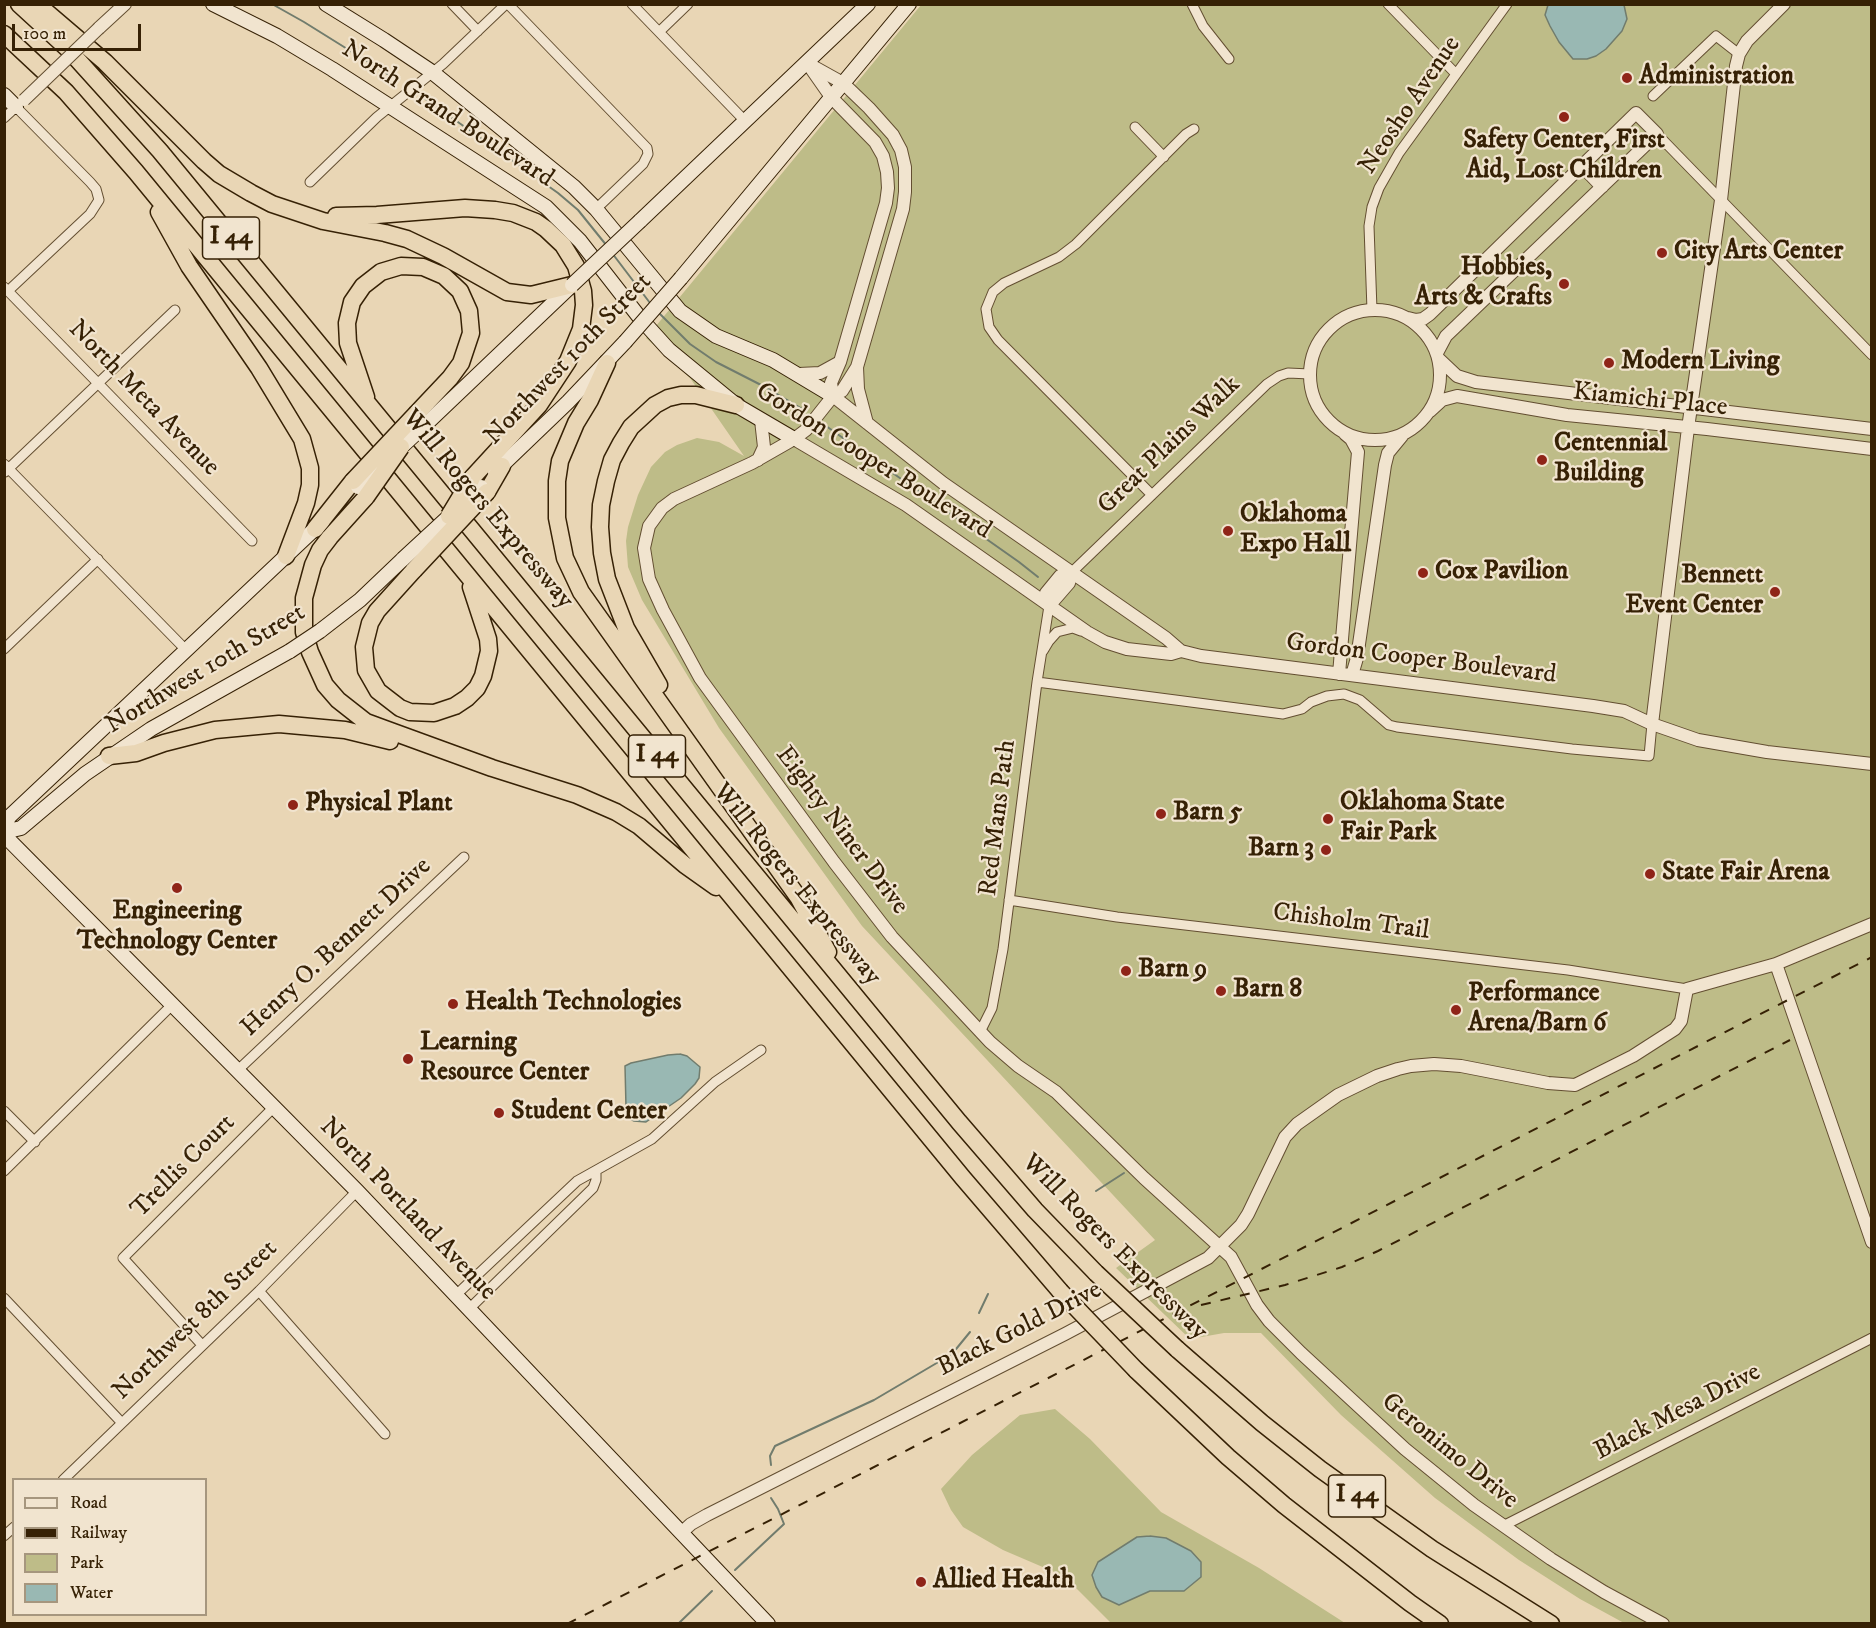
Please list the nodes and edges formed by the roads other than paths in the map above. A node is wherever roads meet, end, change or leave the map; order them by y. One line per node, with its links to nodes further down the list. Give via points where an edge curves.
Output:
1 (19, 4): 60 (highway, Will Rogers Expressway / I 44, via 67,48 122,108)
2 (37, 4): 42 (highway, via 105,62 219,174)
3 (124, 4): 28 (street, bridge)
4 (213, 4): 29 (main road, North Grand Boulevard, via 277,36)
5 (326, 4): 22 (main road, North Grand Boulevard)
6 (452, 4): 16 (street)
7 (507, 4): 16 (street); 41 (street, via 648,151 643,164)
8 (632, 4): 17 (street)
9 (688, 4): 17 (street)
10 (868, 4): 21 (main road, Northwest 10th Street)
11 (909, 4): 24 (main road, Northwest 10th Street)
12 (1192, 4): 20 (street, via 1203,26)
13 (1388, 4): 23 (street)
14 (1507, 4): 23 (street, Neosho Avenue)
15 (1784, 4): 19 (street, via 1747,40)
16 (478, 31): 22 (street)
17 (659, 32): 31 (street)
18 (4, 34): 37 (highway, I 44, via 66,92)
19 (1739, 54): 27 (street, via 1716,36); 40 (street)
20 (1229, 59)
21 (807, 63): 24 (street, Eighty Niner Drive); 26 (street, Eighty Niner Drive); 31 (main road, Northwest 10th Street)
22 (432, 72): 29 (street); 41 (main road, North Grand Boulevard, via 546,163)
23 (1456, 74): 48 (street, Neosho Avenue, via 1389,167 1375,198 1369,226)
24 (843, 83): 26 (main road, Northwest 10th Street); 54 (street, Eighty Niner Drive, via 892,135 903,158 906,180 903,209)
25 (4, 95): 28 (main road)
26 (831, 96): 52 (street, Eighty Niner Drive, via 875,142 885,162 888,188); 53 (main road, Northwest 10th Street, bridge)
27 (1653, 96)
28 (20, 103): 30 (street); 44 (street, via 96,189 99,200 90,214)
29 (390, 106): 38 (street); 46 (main road, North Grand Boulevard, via 546,207 580,241)
30 (4, 118)
31 (745, 121): 45 (main road, Northwest 10th Street, bridge)
32 (1135, 127): 35 (street)
33 (1194, 129): 35 (street)
34 (1657, 134): 36 (street, via 1636,113); 39 (street); 40 (street)
35 (1164, 157): 78 (street, via 1076,244 1059,257 1004,283 991,296 986,309 989,327 1002,345)
36 (1582, 166): 39 (street); 49 (street, via 1430,314 1423,319)
37 (136, 172): 82 (highway, via 189,266 302,439 310,485); 86 (highway, I 44)
38 (310, 182)
39 (1602, 187): 51 (street, via 1446,336)
40 (1721, 200): 50 (street); 61 (street)
41 (596, 209): 43 (main road, North Grand Boulevard)
42 (294, 212): 45 (highway, via 407,240 507,292 531,295); 76 (highway, via 351,216 465,208 495,210 536,222 569,254 583,291 581,329 568,361)
43 (651, 278): 55 (main road, Gordon Cooper Boulevard, via 700,327)
44 (6, 289): 57 (street, North Meta Avenue)
45 (563, 291): 63 (main road, Northwest 10th Street)
46 (627, 301): 59 (main road, Gordon Cooper Boulevard, via 669,350)
47 (175, 310): 57 (street)
48 (1372, 310): 49 (street); 56 (street, via 1344,318 1326,332 1313,355)
49 (1408, 318): 51 (street, via 1427,335)
50 (1872, 355)
51 (1438, 356): 61 (street, Kiamichi Place, via 1457,376 1476,382); 62 (street, via 1440,388)
52 (840, 362): 55 (street, via 820,373); 58 (street, Eighty Niner Drive, via 831,383)
53 (607, 363): 74 (main road, Northwest 10th Street); 97 (highway, via 560,461 556,499 559,538 581,592)
54 (857, 368): 58 (street, Eighty Niner Drive, via 842,391); 65 (street)
55 (799, 374): 58 (main road, Gordon Cooper Boulevard)
56 (1310, 374): 68 (street, via 1318,408); 78 (street, Great Plains Walk, via 1287,373 1267,384)
57 (98, 384): 75 (street); 81 (street, North Meta Avenue)
58 (833, 396): 65 (street, Gordon Cooper Boulevard); 70 (street, Eighty Niner Drive)
59 (736, 405): 64 (main road, Gordon Cooper Boulevard); 97 (highway, via 681,395 655,405 631,427 621,443 612,460 601,505 602,554 614,600 661,687)
60 (369, 407): 63 (highway, via 348,343 347,322 352,302 363,286 381,272 401,266 423,267 444,276 460,291 469,311 471,333 461,363); 107 (highway, Will Rogers Expressway / I 44)
61 (1693, 408): 66 (street); 67 (street, Kiamichi Place)
62 (1430, 411): 66 (street, Kiamichi Place, via 1442,400 1457,396 1567,415); 69 (street)
63 (421, 419): 71 (main road, Northwest 10th Street, bridge); 77 (highway, bridge)
64 (761, 420): 70 (main road, Gordon Cooper Boulevard); 73 (street, via 764,447)
65 (867, 423): 85 (street, Gordon Cooper Boulevard, via 944,483)
66 (1689, 428): 72 (street, Kiamichi Place); 96 (street)
67 (1872, 429)
68 (1342, 432): 69 (street, via 1377,441); 93 (street, via 1359,452)
69 (1407, 432): 94 (street, via 1388,453)
70 (794, 439): 73 (street, Eighty Niner Drive); 87 (street, Gordon Cooper Boulevard, via 906,505)
71 (401, 447): 77 (highway, bridge)
72 (1872, 449)
73 (758, 460): 110 (street, Eighty Niner Drive, via 683,494 657,513 644,548 655,595 706,687 834,862 882,925)
74 (502, 466): 76 (highway)
75 (6, 468): 83 (street)
76 (480, 486): 79 (highway, bridge); 84 (highway, bridge)
77 (359, 488): 80 (highway); 100 (highway, via 313,565 304,598 304,632 317,670 338,700 366,722)
78 (1152, 495): 85 (street, Great Plains Walk)
79 (448, 516): 84 (main road, Northwest 10th Street, bridge)
80 (315, 529): 82 (main road, Northwest 10th Street)
81 (252, 541)
82 (286, 556): 90 (main road, Northwest 10th Street)
83 (98, 559): 89 (street); 90 (street)
84 (408, 565): 86 (highway, via 370,623 364,657 366,670 378,691 400,708 424,714 445,711 467,698 477,688 487,666 488,639); 98 (main road, Northwest 10th Street, bridge, via 290,651)
85 (1072, 572): 87 (street, Great Plains Walk, via 1069,583); 91 (street, Gordon Cooper Boulevard)
86 (467, 575): 103 (highway, I 44)
87 (1049, 606): 88 (street, Gordon Cooper Boulevard); 92 (street, Red Mans Path)
88 (1087, 632): 91 (street, Gordon Cooper Boulevard, via 1127,649 1171,654); 92 (street, via 1073,628 1058,632)
89 (4, 649)
90 (186, 650): 101 (main road, Northwest 10th Street, via 9,818)
91 (1181, 651): 93 (street, Gordon Cooper Boulevard)
92 (1040, 656): 95 (street, Red Mans Path)
93 (1339, 674): 94 (street, Gordon Cooper Boulevard)
94 (1352, 675): 96 (street, Gordon Cooper Boulevard, via 1624,711)
95 (1037, 682): 96 (street, Gordon Cooper Boulevard, via 1283,714 1327,696 1344,694 1360,700 1389,725 1397,727 1649,756); 104 (street, Red Mans Path)
96 (1652, 724): 99 (street, Gordon Cooper Boulevard, via 1698,740)
97 (680, 732): 107 (highway, via 798,897)
98 (109, 756): 100 (highway, via 136,753 215,730 290,724 345,730); 101 (main road, Northwest 10th Street, via 21,828)
99 (1872, 764)
100 (492, 768): 103 (highway, via 616,812)
101 (4, 832): 109 (main road, North Portland Avenue)
102 (464, 857): 112 (street, Henry O. Bennett Drive)
103 (734, 900): 138 (highway, I 44, bridge, via 1060,1292 1136,1370 1284,1505)
104 (1010, 900): 108 (street, Chisholm Trail, via 1117,917 1568,970); 110 (street, Red Mans Path, via 992,1008)
105 (1872, 924): 106 (street)
106 (1774, 968): 108 (street); 121 (street)
107 (847, 987): 139 (highway, Will Rogers Expressway / I 44, bridge, via 1035,1210 1177,1349 1320,1469 1432,1549)
108 (1687, 989): 122 (street, Black Gold Drive, via 1681,1021 1675,1029 1633,1056 1575,1085 1434,1064 1398,1069 1338,1095 1296,1124 1285,1137 1248,1214)
109 (173, 1004): 112 (main road, North Portland Avenue); 115 (street)
110 (980, 1032): 122 (street, Eighty Niner Drive, via 1018,1066 1056,1092 1121,1158)
111 (761, 1050): 117 (street, via 715,1082 651,1139)
112 (238, 1070): 113 (main road, North Portland Avenue)
113 (274, 1107): 118 (main road, North Portland Avenue); 131 (street, Trellis Court, via 123,1258)
114 (4, 1111): 115 (street)
115 (35, 1142): 116 (street)
116 (4, 1171)
117 (596, 1171): 119 (street, via 584,1175); 120 (street, via 593,1188)
118 (357, 1191): 126 (street, Northwest 8th Street); 127 (main road, North Portland Avenue)
119 (547, 1210): 120 (street); 123 (street)
120 (559, 1221): 124 (street)
121 (1872, 1242)
122 (1221, 1246): 125 (street, Eighty Niner Drive); 136 (street, Black Gold Drive, via 1199,1264 1164,1283 707,1515)
123 (507, 1247): 124 (street); 127 (street)
124 (519, 1261): 129 (street)
125 (1240, 1276): 135 (street, Geronimo Drive, via 1263,1314 1307,1359 1422,1463)
126 (259, 1291): 131 (street, Northwest 8th Street); 133 (street)
127 (456, 1295): 129 (main road, North Portland Avenue)
128 (4, 1298): 132 (street)
129 (469, 1310): 136 (main road, North Portland Avenue)
130 (1872, 1338): 135 (street, Black Mesa Drive)
131 (202, 1345): 132 (street, Northwest 8th Street)
132 (122, 1423): 134 (street, Northwest 8th Street)
133 (385, 1434)
134 (64, 1478)
135 (1503, 1526): 140 (street, Geronimo Drive, via 1598,1588)
136 (681, 1533): 137 (main road, North Portland Avenue)
137 (768, 1623)
138 (1440, 1623)
139 (1551, 1623)
140 (1663, 1623)

